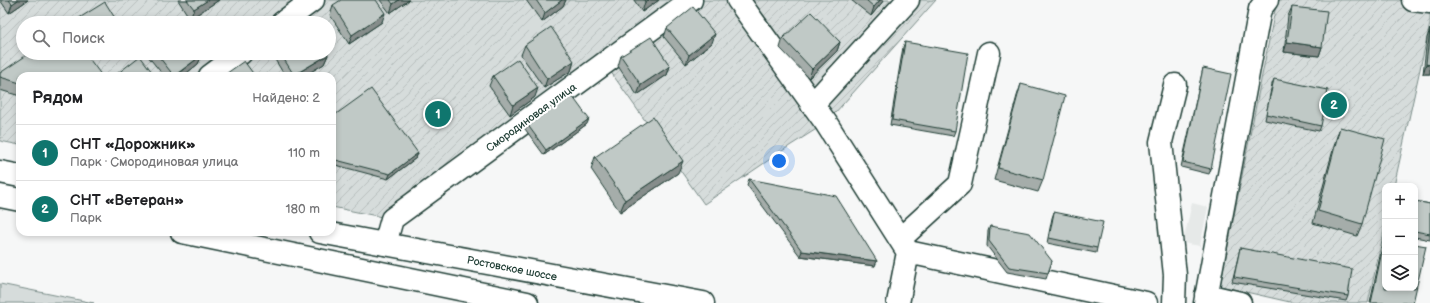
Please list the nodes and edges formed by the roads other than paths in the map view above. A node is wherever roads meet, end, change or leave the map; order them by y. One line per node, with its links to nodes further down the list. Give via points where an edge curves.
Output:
1 (313, 0): 8 (main road)
2 (691, 0): 20 (main road, Смородиновая улица, via 392,219)
3 (738, 0): 13 (main road)
4 (908, 0): 13 (main road)
5 (1267, 0): 22 (main road, via 1260,9)
6 (1413, 0): 7 (main road)
7 (1430, 2)
8 (291, 16)
9 (989, 53): 21 (main road, via 960,184)
10 (232, 60): 11 (main road)
11 (215, 72)
12 (1175, 85): 27 (main road, via 1161,142 1175,275)
13 (812, 105): 21 (main road)
14 (0, 172): 15 (main road)
15 (16, 175)
16 (0, 196): 17 (main road)
17 (16, 199)
18 (336, 235): 20 (main road, Ростовское шоссе)
19 (201, 236): 23 (main road)
20 (385, 244): 24 (main road, Ростовское шоссе)
21 (904, 246): 25 (main road); 26 (main road)
22 (1205, 299): 28 (main road)
23 (528, 303)
24 (703, 303)
25 (898, 303)
26 (1146, 303)
27 (1174, 303)
28 (1240, 303)

